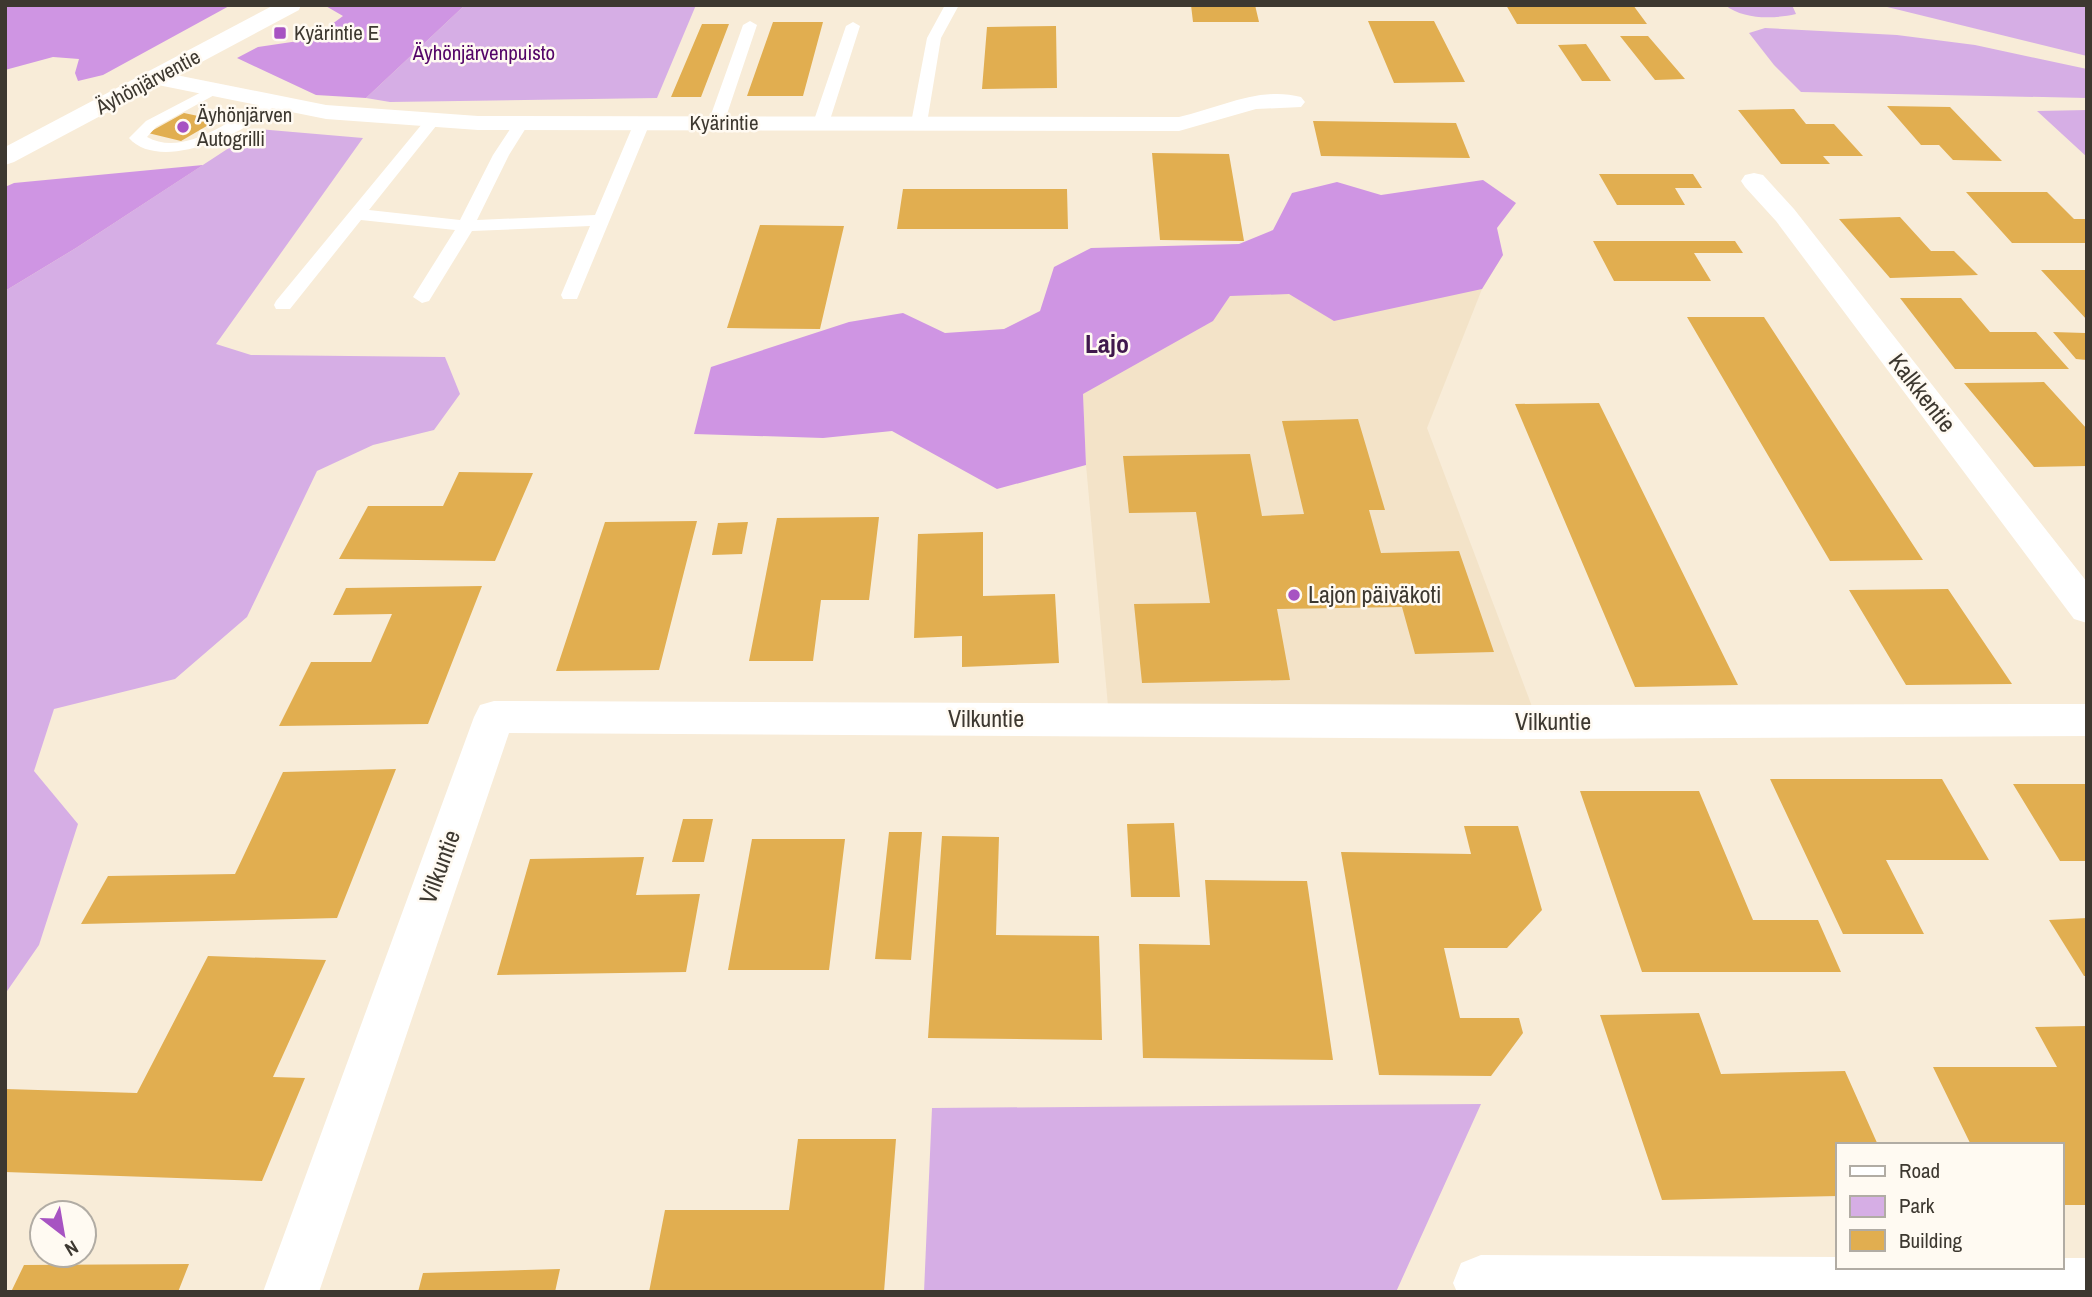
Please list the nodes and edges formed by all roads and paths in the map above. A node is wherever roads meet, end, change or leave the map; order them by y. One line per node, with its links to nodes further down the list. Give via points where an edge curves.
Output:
1 (291, 5): 5 (street, Äyhönjärventie)
2 (952, 5): 14 (lane, via 934,38)
3 (750, 25): 12 (lane)
4 (852, 26): 13 (lane)
5 (156, 78): 6 (street, Kyärintie); 15 (street, Äyhönjärventie)
6 (213, 90): 8 (street, Kyärintie); 8 (lane, via 151,124 137,138 145,145 164,148 191,144 220,133)
7 (1293, 102): 14 (street, Kyärintie, via 1254,102 1179,124)
8 (269, 103): 9 (street, Kyärintie)
9 (432, 121): 10 (street, Kyärintie); 17 (lane)
10 (520, 123): 11 (street, Kyärintie); 19 (lane)
11 (642, 123): 12 (street, Kyärintie); 18 (lane)
12 (716, 123): 13 (street, Kyärintie)
13 (821, 123): 14 (street, Kyärintie)
14 (919, 123)
15 (5, 157)
16 (1754, 181): 23 (street, Kalkkentie, via 1793,225)
17 (356, 214): 19 (lane); 22 (lane)
18 (601, 220): 19 (lane); 20 (lane)
19 (466, 226): 21 (lane)
20 (570, 295)
21 (422, 297)
22 (283, 305)
23 (2087, 609)
24 (2087, 719): 27 (street, Vilkuntie, via 1518,722 494,717)
25 (1481, 1283): 26 (street)
26 (2087, 1286)
27 (291, 1292)

